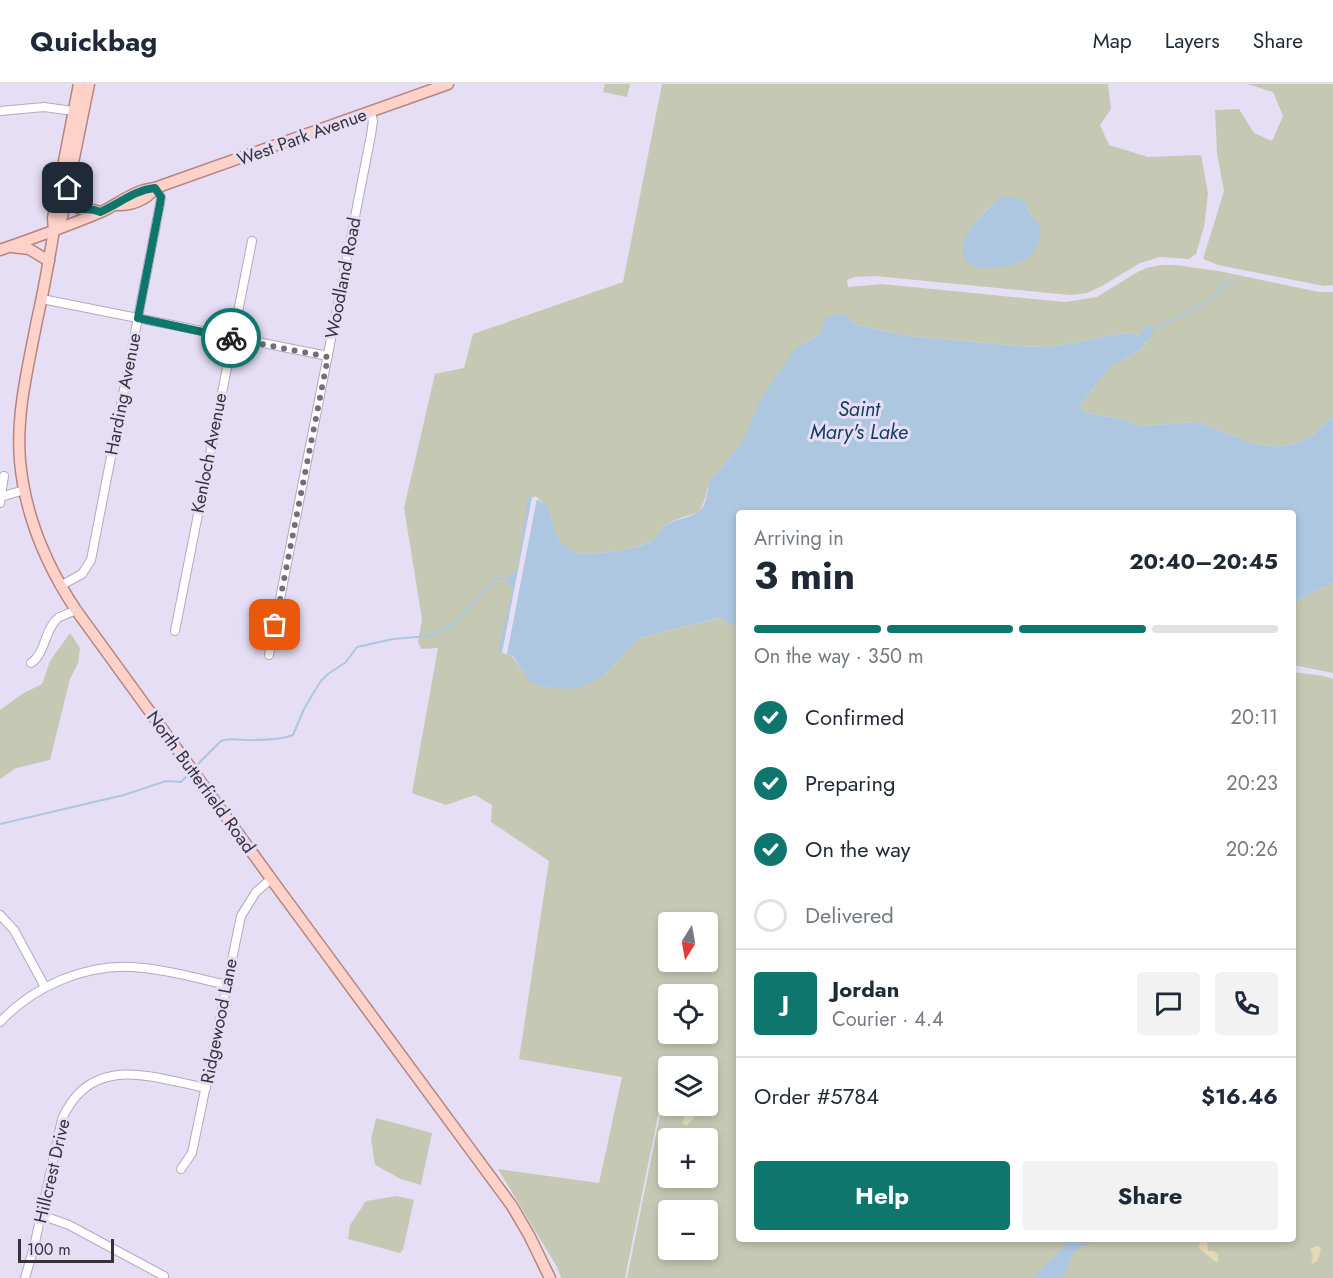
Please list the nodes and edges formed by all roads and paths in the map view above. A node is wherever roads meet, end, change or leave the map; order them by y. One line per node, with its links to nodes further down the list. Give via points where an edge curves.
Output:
1 (79, 84): 5 (main road)
2 (89, 84): 8 (main road)
3 (448, 84): 6 (main road, West Park Avenue)
4 (0, 111): 5 (street, via 44,106)
5 (73, 111): 10 (main road)
6 (371, 112): 7 (main road, West Park Avenue); 17 (street, Woodland Road, via 371,135)
7 (155, 188): 9 (main road, West Park Avenue, via 123,198); 15 (street, Harding Avenue, via 161,197)
8 (66, 196): 9 (main road, via 74,207); 10 (main road, via 62,217)
9 (100, 212): 10 (main road, West Park Avenue)
10 (54, 230): 12 (main road, West Park Avenue); 13 (main road, North Butterfield Road)
11 (252, 241): 16 (street, Kenloch Avenue)
12 (4, 249): 13 (main road, via 29,249)
13 (49, 261): 14 (main road, North Butterfield Road)
14 (42, 299): 15 (street); 19 (main road, North Butterfield Road, via 20,422)
15 (138, 318): 16 (street); 21 (street, Harding Avenue, via 88,567)
16 (232, 338): 17 (street); 23 (street, Kenloch Avenue)
17 (328, 357): 24 (street, Woodland Road)
18 (4, 476): 20 (street)
19 (24, 490): 20 (street); 21 (main road, North Butterfield Road, via 39,544)
20 (1, 500)
21 (60, 586): 22 (main road, North Butterfield Road)
22 (76, 610): 25 (street, via 59,617 38,658); 26 (main road, North Butterfield Road)
23 (175, 631)
24 (269, 655)
25 (31, 663)
26 (271, 879): 28 (street, Ridgewood Lane, via 256,892 241,916); 36 (main road, North Butterfield Road, via 512,1206)
27 (0, 915): 29 (street, via 14,930)
28 (227, 985): 29 (street, via 124,967 88,971); 31 (street, Ridgewood Lane)
29 (45, 987): 30 (street)
30 (0, 1022)
31 (206, 1088): 32 (street, Ridgewood Lane, via 192,1153); 33 (street, Hillcrest Drive, via 122,1073 98,1079 82,1089 62,1119)
32 (181, 1169)
33 (41, 1215): 34 (street, via 69,1225); 35 (street, Hillcrest Drive)
34 (165, 1276)
35 (25, 1278)
36 (550, 1278)

